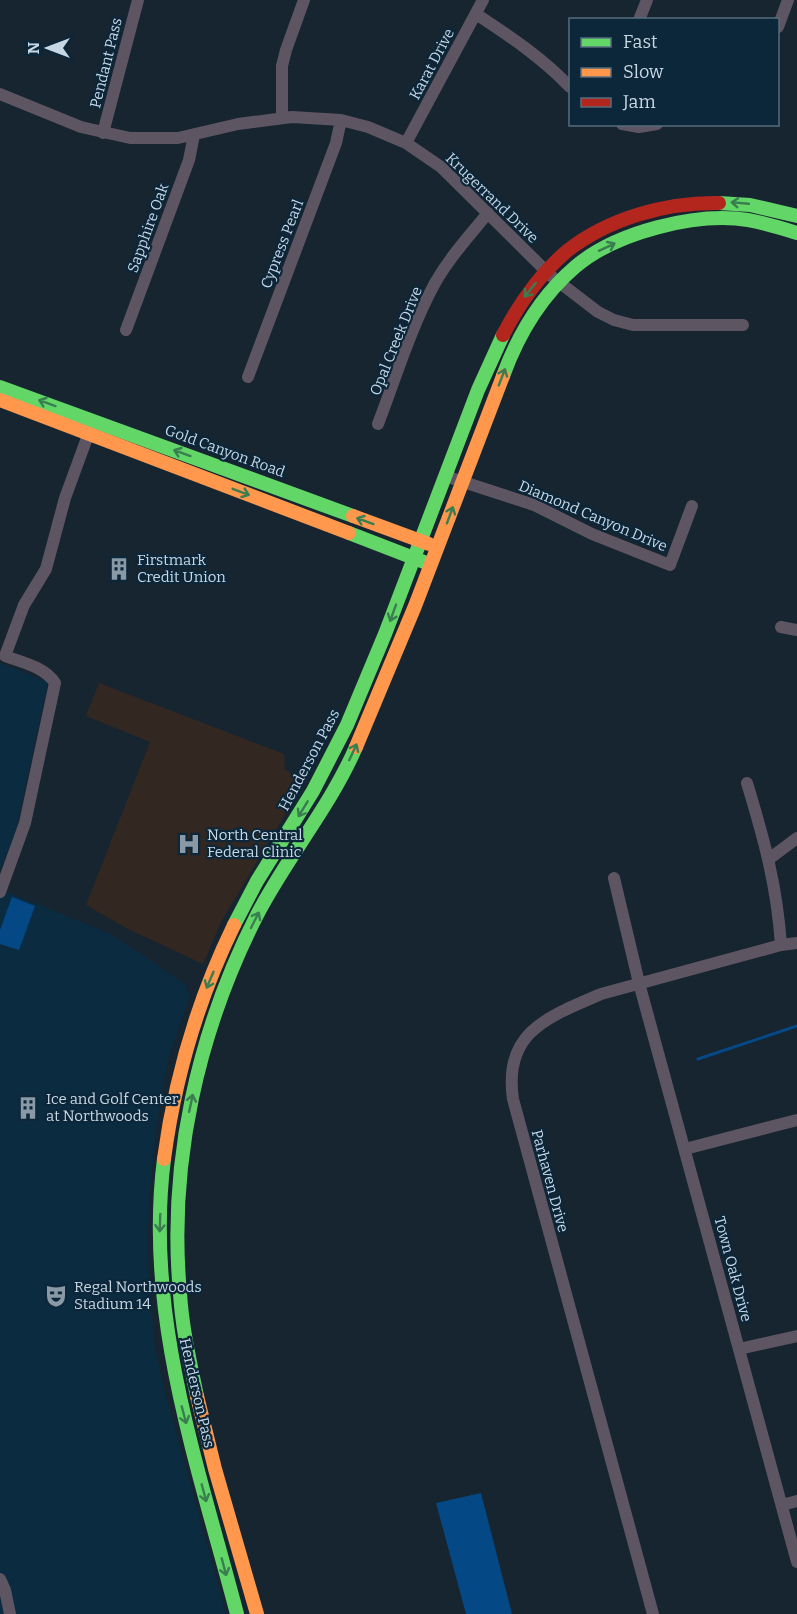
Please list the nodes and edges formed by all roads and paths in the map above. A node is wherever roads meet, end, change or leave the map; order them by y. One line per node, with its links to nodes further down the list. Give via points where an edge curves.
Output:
1 (138, 0): 13 (street, Pendant Pass)
2 (304, 0): 11 (street, via 282,66)
3 (483, 0): 6 (street, Karat Drive)
4 (647, 0): 7 (street)
5 (788, 0): 8 (street)
6 (476, 14): 9 (street, via 548,63); 15 (street, Karat Drive)
7 (640, 18)
8 (779, 22)
9 (569, 86)
10 (0, 94): 13 (street, Krugerrand Drive)
11 (282, 118): 12 (street, Krugerrand Drive); 14 (street, Krugerrand Drive)
12 (341, 120): 15 (street, Krugerrand Drive); 23 (street, Cypress Pearl, via 336,143)
13 (103, 133): 14 (street, Krugerrand Drive, via 154,139)
14 (194, 135): 22 (street, Sapphire Oak, via 189,160)
15 (406, 143): 16 (street, Krugerrand Drive, via 441,167)
16 (488, 213): 19 (street, Krugerrand Drive); 26 (street, Opal Creek Drive, via 435,284)
17 (797, 216): 19 (street, Henderson Pass, one-way to 19, via 750,204 678,204 630,218 585,239)
18 (797, 233): 20 (street, Henderson Pass, one-way to 18, via 594,254 636,234 681,221 747,220)
19 (546, 272): 20 (street, Krugerrand Drive); 28 (street, Henderson Pass, one-way to 28, via 504,331)
20 (560, 281): 21 (street, Krugerrand Drive, via 598,312 623,323); 29 (street, Henderson Pass, one-way to 20, via 519,338)
21 (743, 325)
22 (126, 330)
23 (248, 377)
24 (0, 387): 27 (street, Gold Canyon Road, one-way to 24)
25 (0, 400): 27 (street, Gold Canyon Road)
26 (378, 424)
27 (91, 427): 31 (street, Gold Canyon Road, one-way to 27); 33 (street, Gold Canyon Road, one-way to 33); 37 (street, via 65,498 48,563)
28 (445, 476): 29 (street, Diamond Canyon Drive); 31 (street, Henderson Pass)
29 (462, 482): 30 (street, Diamond Canyon Drive, via 534,505 592,534 670,565); 32 (street, Henderson Pass, one-way to 29)
30 (692, 506)
31 (420, 541): 32 (street, Gold Canyon Road); 33 (street, Henderson Pass)
32 (438, 548): 34 (street, Henderson Pass)
33 (413, 558): 34 (street, Gold Canyon Road); 49 (street, Henderson Pass, one-way to 49, via 337,747 244,905 208,983 176,1095)
34 (430, 565): 48 (street, Henderson Pass, one-way to 34, via 207,1038 228,975 259,913 352,755)
35 (781, 627): 36 (street)
36 (797, 630)
37 (2, 655): 42 (street, via 40,670 55,682 25,823)
38 (747, 783): 40 (street)
39 (797, 838): 40 (street)
40 (769, 859): 44 (street)
41 (614, 878): 45 (street, Town Oak Drive)
42 (0, 892)
43 (797, 943): 44 (street, Parhaven Drive)
44 (781, 945): 45 (street, Parhaven Drive)
45 (639, 983): 47 (street, Town Oak Drive); 63 (street, Parhaven Drive, via 574,1006 528,1034 514,1058 511,1085)
46 (797, 1120): 47 (street)
47 (685, 1149): 53 (street, Town Oak Drive)
48 (181, 1161): 49 (street); 51 (street, Henderson Pass, via 178,1264)
49 (164, 1164): 52 (street, Henderson Pass, one-way to 52, via 160,1270)
50 (797, 1336): 53 (street)
51 (187, 1344): 52 (street); 56 (street, Henderson Pass)
52 (169, 1347): 57 (street, Henderson Pass, one-way to 57)
53 (739, 1349): 55 (street, Town Oak Drive)
54 (797, 1501): 55 (street)
55 (782, 1505): 58 (street, Town Oak Drive)
56 (229, 1514): 57 (street); 62 (street, Henderson Pass)
57 (211, 1519): 61 (street, Henderson Pass, one-way to 61)
58 (797, 1562)
59 (0, 1579): 60 (street)
60 (10, 1614)
61 (237, 1614)
62 (257, 1614)
63 (652, 1614)

